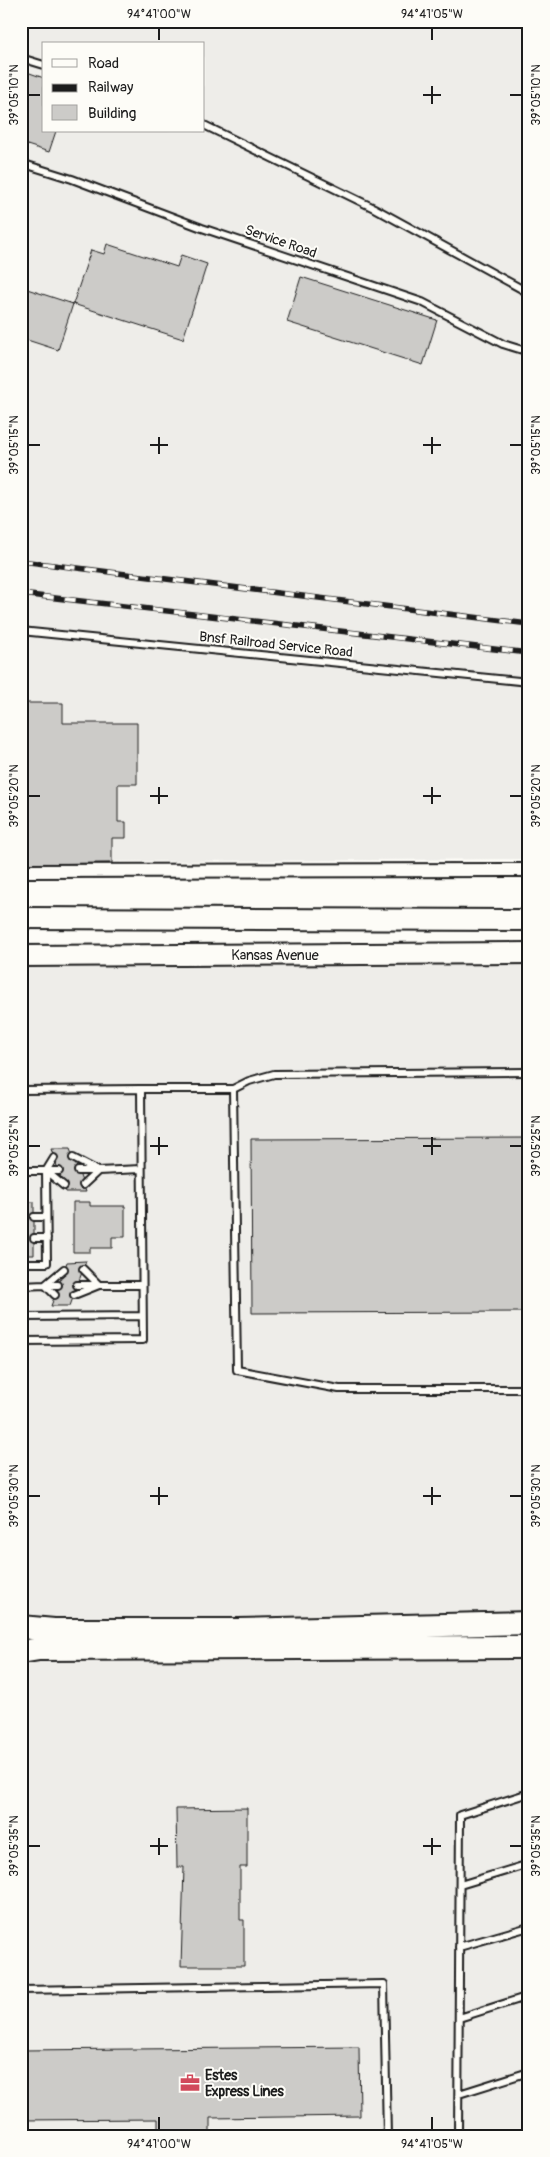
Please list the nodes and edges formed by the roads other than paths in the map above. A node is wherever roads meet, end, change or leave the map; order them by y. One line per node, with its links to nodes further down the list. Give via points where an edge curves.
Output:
1 (21, 58): 2 (lane)
2 (42, 64)
3 (205, 125): 5 (lane, via 374,208)
4 (21, 163): 6 (lane, Service Road, via 422,302 503,344)
5 (529, 292)
6 (529, 352)
7 (21, 631): 8 (lane, Bnsf Railroad Service Road)
8 (529, 682)
9 (529, 870): 10 (street)
10 (21, 871)
11 (21, 918): 12 (main road)
12 (529, 920)
13 (529, 953): 14 (main road, Kansas Avenue)
14 (21, 956)
15 (529, 1072): 17 (lane, via 274,1074)
16 (141, 1089): 17 (lane); 18 (lane); 21 (lane)
17 (233, 1089): 47 (lane, via 237,1370 339,1389)
18 (21, 1090)
19 (54, 1158): 23 (lane)
20 (73, 1158): 26 (lane)
21 (141, 1169): 26 (lane); 40 (lane)
22 (21, 1171): 23 (lane)
23 (46, 1171): 24 (lane); 28 (lane); 30 (lane)
24 (59, 1171)
25 (78, 1171): 26 (lane)
26 (98, 1171): 27 (lane)
27 (83, 1185)
28 (64, 1186)
29 (34, 1217): 30 (lane)
30 (46, 1217): 32 (lane)
31 (34, 1238): 32 (lane)
32 (46, 1238): 33 (lane, via 47,1263)
33 (21, 1263)
34 (64, 1270): 36 (lane)
35 (83, 1270): 39 (lane)
36 (45, 1285): 37 (lane); 41 (lane); 42 (lane)
37 (58, 1285)
38 (77, 1285): 39 (lane)
39 (99, 1285): 40 (lane); 43 (lane)
40 (142, 1285): 44 (lane)
41 (21, 1286)
42 (55, 1295)
43 (74, 1295)
44 (142, 1316): 45 (lane); 46 (lane, via 143,1340)
45 (21, 1318)
46 (21, 1341)
47 (529, 1389)
48 (529, 1624): 49 (highway, via 239,1630 54,1630)
49 (21, 1627)
50 (529, 1647): 51 (highway)
51 (21, 1652)
52 (529, 1793): 54 (lane, via 460,1815)
53 (529, 1864): 54 (lane)
54 (460, 1885): 56 (lane)
55 (529, 1927): 56 (lane)
56 (459, 1947): 59 (lane)
57 (21, 1990): 62 (lane, via 384,1984)
58 (529, 1996): 59 (lane)
59 (459, 2018): 61 (lane)
60 (529, 2072): 61 (lane)
61 (459, 2094): 63 (lane)
62 (388, 2136)
63 (458, 2136)

